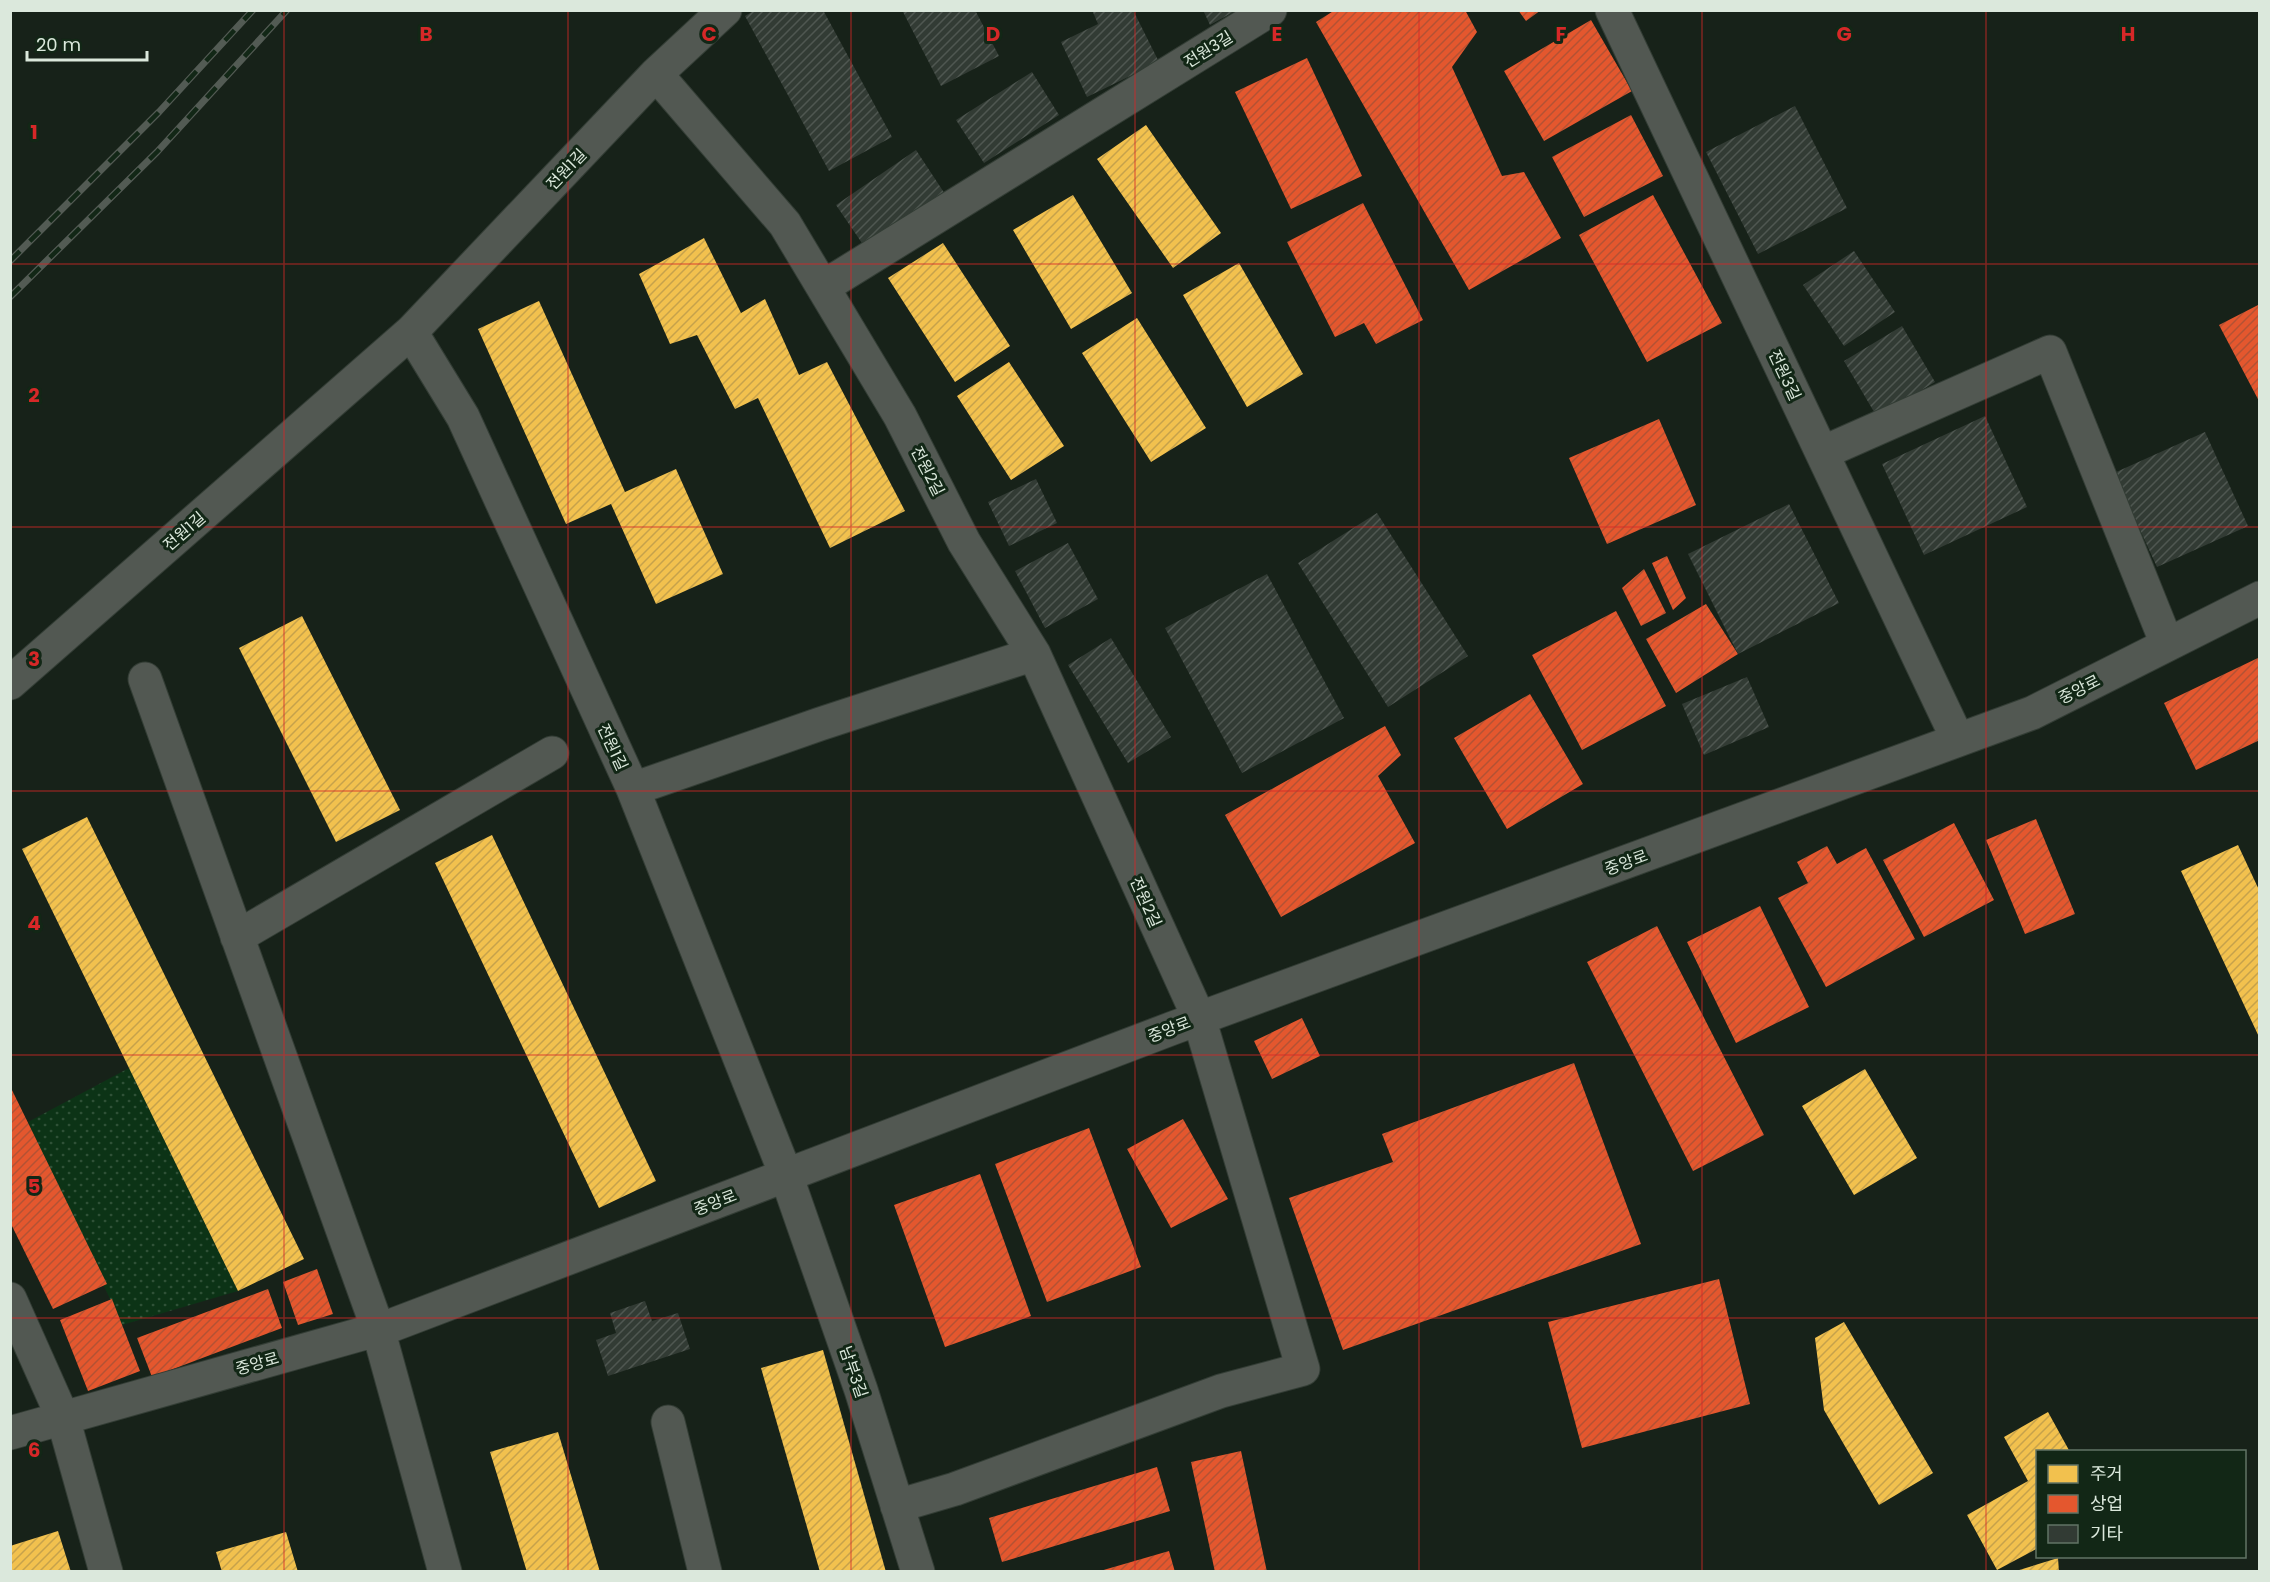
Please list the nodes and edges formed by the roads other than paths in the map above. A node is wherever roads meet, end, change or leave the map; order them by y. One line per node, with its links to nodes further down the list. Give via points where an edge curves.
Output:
1 (725, 10): 4 (street, 전원1길)
2 (1270, 10): 5 (street, 전원3길)
3 (1612, 10): 7 (street, 전원3길)
4 (656, 74): 5 (street, 전원2길, via 785,224); 6 (street, 전원1길)
5 (823, 287): 10 (street, 전원2길, via 900,416 964,542)
6 (411, 332): 12 (street, 전원1길); 15 (street, 전원1길, via 464,417)
7 (1822, 453): 9 (street, via 2050,352); 13 (street, 전원3길)
8 (2259, 598): 9 (street, 중앙로)
9 (2167, 644): 13 (street, 중앙로, via 2032,713)
10 (1034, 654): 15 (street); 17 (street, 전원2길)
11 (145, 679): 16 (street)
12 (10, 682)
13 (1958, 740): 17 (street, 중앙로)
14 (552, 753): 16 (street)
15 (633, 789): 18 (street, 전원1길)
16 (237, 937): 20 (street)
17 (1199, 1018): 18 (street, 중앙로); 24 (street, 전원2길, via 1303,1369 1221,1391 955,1489)
18 (786, 1175): 20 (street, 중앙로); 24 (street, 남부3길)
19 (10, 1299): 21 (street)
20 (378, 1329): 21 (street, 중앙로); 26 (street)
21 (63, 1418): 23 (street, 중앙로); 25 (street)
22 (668, 1422): 27 (street)
23 (10, 1433)
24 (897, 1506): 28 (street, 남부3길)
25 (106, 1572)
26 (445, 1572)
27 (705, 1572)
28 (918, 1572)

